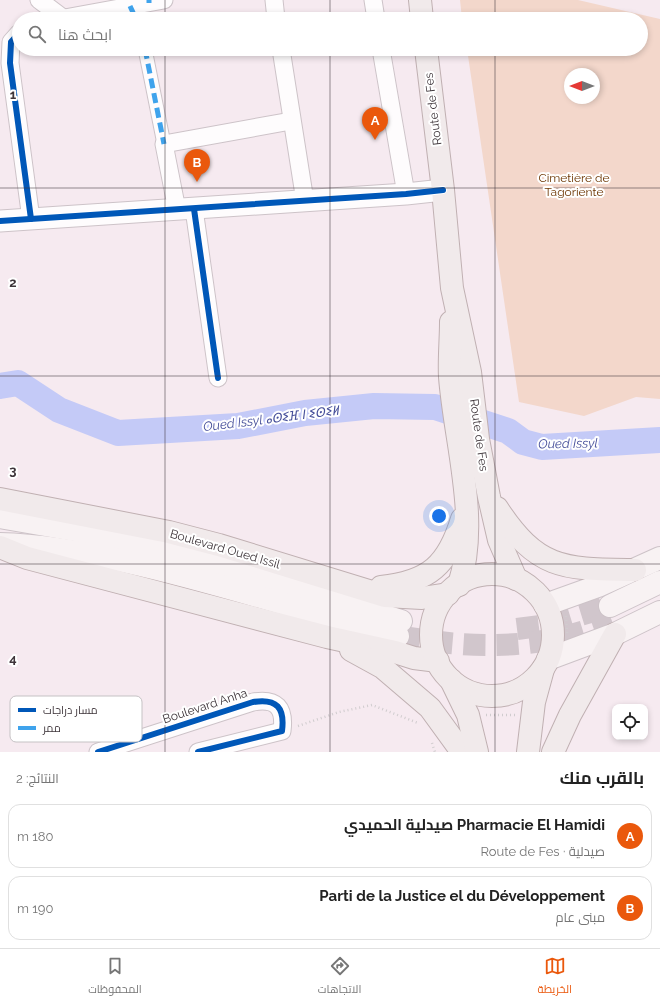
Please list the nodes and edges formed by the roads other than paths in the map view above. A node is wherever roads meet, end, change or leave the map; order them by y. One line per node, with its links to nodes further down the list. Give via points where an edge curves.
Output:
1 (39, 0): 6 (street)
2 (274, 0): 8 (street)
3 (373, 0): 9 (street)
4 (420, 0): 10 (main road)
5 (154, 1): 7 (street)
6 (53, 12)
7 (135, 12)
8 (275, 12)
9 (375, 12)
10 (421, 12)
11 (12, 41): 22 (street, via 10,63)
12 (146, 56): 17 (street)
13 (281, 56): 16 (street)
14 (382, 56): 19 (street)
15 (427, 56): 18 (main road, Route de Fes)
16 (291, 120): 17 (street); 20 (street)
17 (164, 144): 21 (street)
18 (443, 190): 19 (street); 24 (main road, Route de Fes)
19 (406, 194): 20 (street)
20 (305, 201): 21 (street)
21 (185, 209): 22 (street); 25 (street)
22 (31, 219): 23 (street)
23 (0, 221)
24 (460, 374): 26 (main road, Route de Fes, via 478,439); 28 (main road, Route de Fes, via 458,446)
25 (218, 378)
26 (489, 497): 33 (main road, via 512,532 542,558 562,565 589,569); 34 (main road, Route de Fes, via 499,540)
27 (0, 499): 37 (main road, Boulevard Oued Issil, via 169,532)
28 (466, 506): 35 (main road, Route de Fes, via 467,545); 37 (main road, via 450,549 432,571 407,584)
29 (0, 517): 30 (main road, Boulevard Oued Issil, via 80,531 211,562 399,628 86,552 31,544)
30 (0, 544)
31 (0, 547): 42 (main road, via 27,558)
32 (660, 558): 33 (main road)
33 (636, 570): 39 (main road)
34 (513, 574): 35 (main road, Boulevard Oued Issil, via 485,575); 39 (main road)
35 (457, 582): 37 (main road, Boulevard Oued Issil, via 422,598 385,596); 43 (main road, via 437,610 432,627)
36 (660, 582): 41 (main road)
37 (360, 589)
38 (660, 599): 41 (main road)
39 (555, 602): 44 (main road, via 550,617 552,644)
40 (660, 612): 41 (main road)
41 (612, 620): 44 (main road); 53 (main road)
42 (327, 637): 43 (main road, via 414,658); 50 (main road, via 382,667 430,708)
43 (438, 661): 45 (main road)
44 (546, 663): 45 (main road, via 536,677 525,686 498,696 471,692); 52 (main road, via 532,716)
45 (450, 679): 51 (main road, via 468,715)
46 (142, 738): 49 (street, Boulevard Anha, via 264,700 277,705 282,714 282,731)
47 (129, 742): 48 (street, Boulevard Anha)
48 (98, 752)
49 (198, 752)
50 (462, 752)
51 (477, 752)
52 (528, 752)
53 (553, 752)

